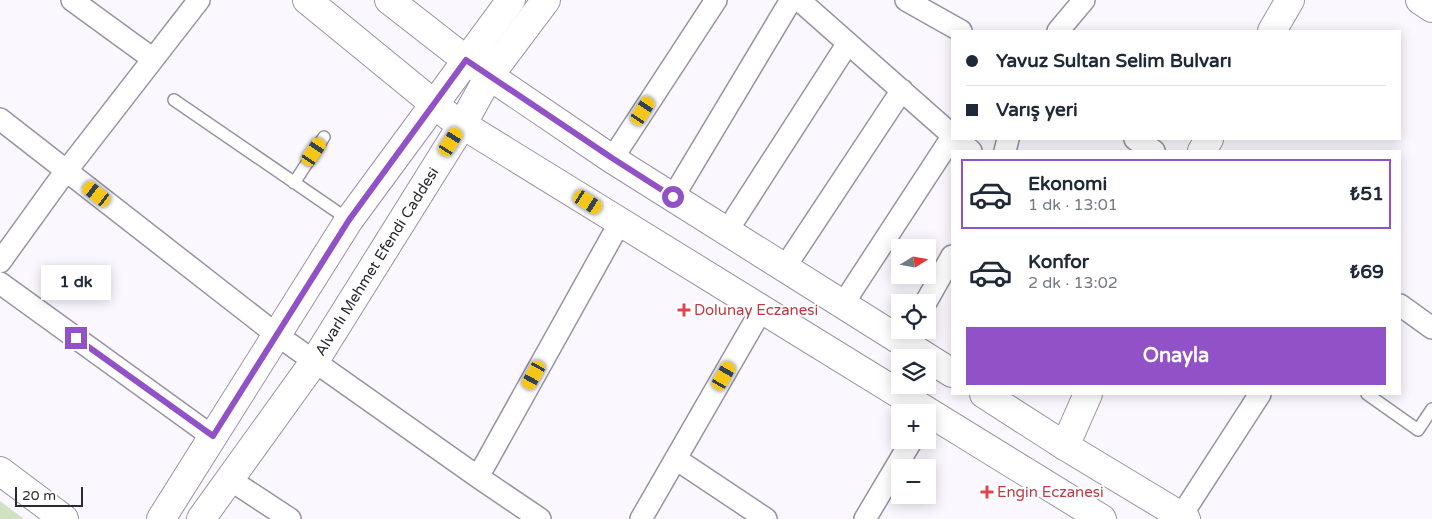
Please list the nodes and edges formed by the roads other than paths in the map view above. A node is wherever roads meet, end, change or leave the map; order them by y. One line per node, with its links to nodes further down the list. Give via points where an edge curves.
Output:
1 (72, 0): 19 (street)
2 (199, 0): 19 (street)
3 (307, 0): 24 (main road)
4 (389, 0): 20 (main road)
5 (511, 0): 20 (main road)
6 (546, 0): 21 (main road, Alvarlı Mehmet Efendi Caddesi)
7 (716, 0): 34 (street)
8 (791, 0): 37 (street)
9 (799, 0): 18 (street)
10 (906, 0): 15 (street)
11 (1084, 0): 16 (street)
12 (1290, 0): 17 (main road)
13 (1420, 0): 14 (main road)
14 (1432, 8)
15 (959, 30)
16 (1059, 30)
17 (1273, 30)
18 (848, 43): 22 (street); 40 (street)
19 (153, 59): 35 (street)
20 (466, 60): 21 (main road); 24 (main road)
21 (489, 76): 26 (main road, Alvarlı Mehmet Efendi Caddesi); 34 (main road)
22 (902, 90): 27 (street); 43 (street)
23 (174, 100): 36 (lane)
24 (433, 104): 26 (main road); 38 (main road)
25 (0, 119): 35 (street)
26 (462, 125): 39 (main road); 53 (main road, Alvarlı Mehmet Efendi Caddesi)
27 (951, 135)
28 (324, 137): 36 (lane)
29 (951, 138): 46 (street)
30 (958, 140): 32 (street)
31 (1137, 140): 33 (street)
32 (970, 150)
33 (1152, 150)
34 (612, 158): 37 (main road)
35 (67, 170): 42 (street); 51 (street)
36 (294, 183): 38 (lane)
37 (673, 197): 40 (main road)
38 (349, 220): 51 (main road)
39 (620, 222): 48 (main road); 67 (street)
40 (727, 231): 43 (main road)
41 (951, 258): 45 (street)
42 (0, 262)
43 (784, 267): 46 (main road)
44 (0, 282): 62 (street)
45 (931, 294)
46 (842, 304): 49 (main road)
47 (1401, 306): 50 (street)
48 (762, 310): 59 (main road); 65 (street)
49 (891, 328)
50 (1432, 328)
51 (277, 335): 53 (street); 62 (main road)
52 (911, 339): 54 (main road)
53 (314, 362): 67 (street); 68 (main road, Alvarlı Mehmet Efendi Caddesi)
54 (951, 372)
55 (986, 395): 63 (main road)
56 (1088, 395): 63 (main road)
57 (1259, 395): 70 (street)
58 (1368, 395): 60 (lane, via 1418,430)
59 (913, 404)
60 (1432, 409)
61 (936, 418): 69 (main road)
62 (213, 436): 72 (main road)
63 (1065, 446): 70 (main road)
64 (907, 449): 78 (street)
65 (676, 460): 76 (street); 77 (street)
66 (0, 471): 71 (main road)
67 (478, 477): 75 (street)
68 (229, 479): 73 (main road, Alvarlı Mehmet Efendi Caddesi); 74 (street)
69 (1095, 517)
70 (1184, 517)
71 (64, 519)
72 (161, 519)
73 (201, 519)
74 (290, 519)
75 (540, 519)
76 (642, 519)
77 (766, 519)
78 (866, 519)

